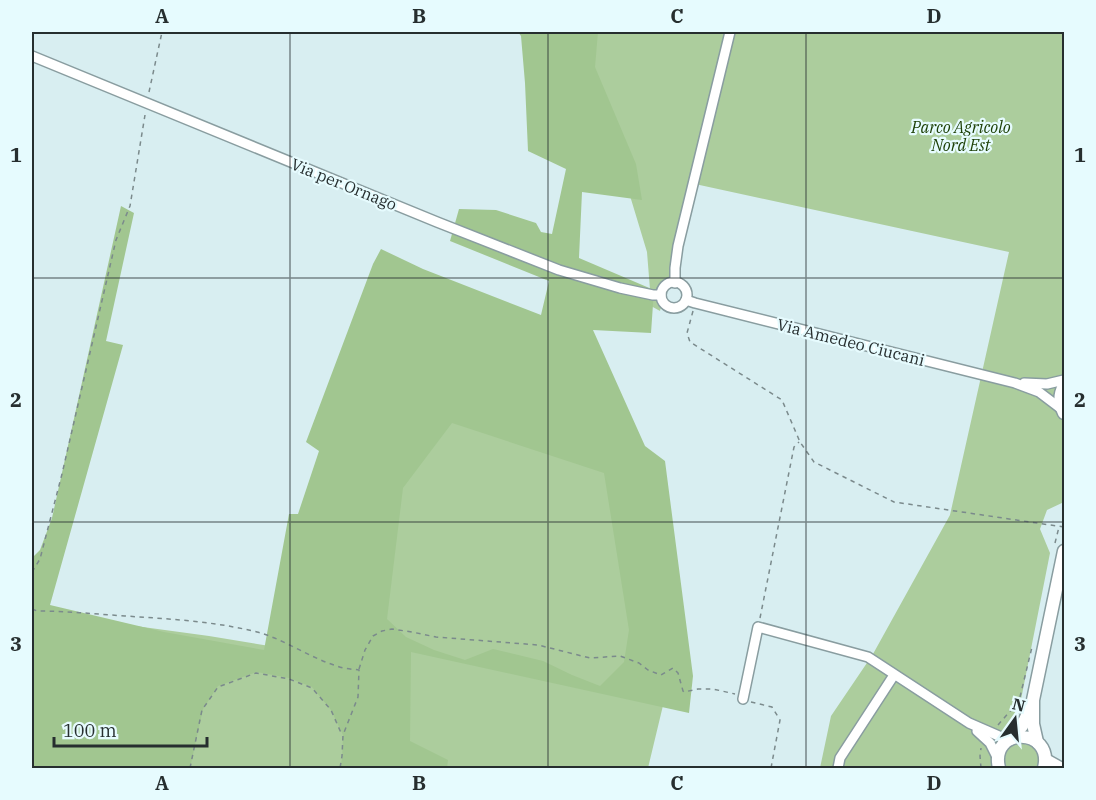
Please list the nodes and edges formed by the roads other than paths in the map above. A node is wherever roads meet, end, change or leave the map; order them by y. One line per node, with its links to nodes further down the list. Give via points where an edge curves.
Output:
1 (730, 32): 3 (street, via 678,246)
2 (32, 56): 4 (street, Via per Ornago, via 559,270)
3 (675, 282): 4 (street, via 666,285); 5 (street, via 684,288)
4 (661, 295): 5 (street, via 663,303 672,308)
5 (690, 301): 7 (street, Via Amedeo Ciucani)
6 (1065, 380): 7 (street, Via Amedeo Ciucani, via 1041,384)
7 (1015, 382): 9 (street, Via Amedeo Ciucani, via 1039,392)
8 (1065, 386): 9 (main road, Via Amedeo Ciucani, via 1060,399)
9 (1064, 412)
10 (1059, 549): 13 (main road)
11 (894, 675): 12 (street, via 868,657 758,627); 14 (street); 19 (street, via 840,758)
12 (743, 698)
13 (1033, 700): 15 (main road, via 1023,724); 16 (main road)
14 (988, 736): 15 (street); 17 (street)
15 (1009, 739): 16 (main road, via 1023,736); 17 (main road, via 1001,747)
16 (1037, 742): 18 (main road, via 1044,751)
17 (998, 763)
18 (1045, 763): 20 (street)
19 (838, 768)
20 (1063, 768)

